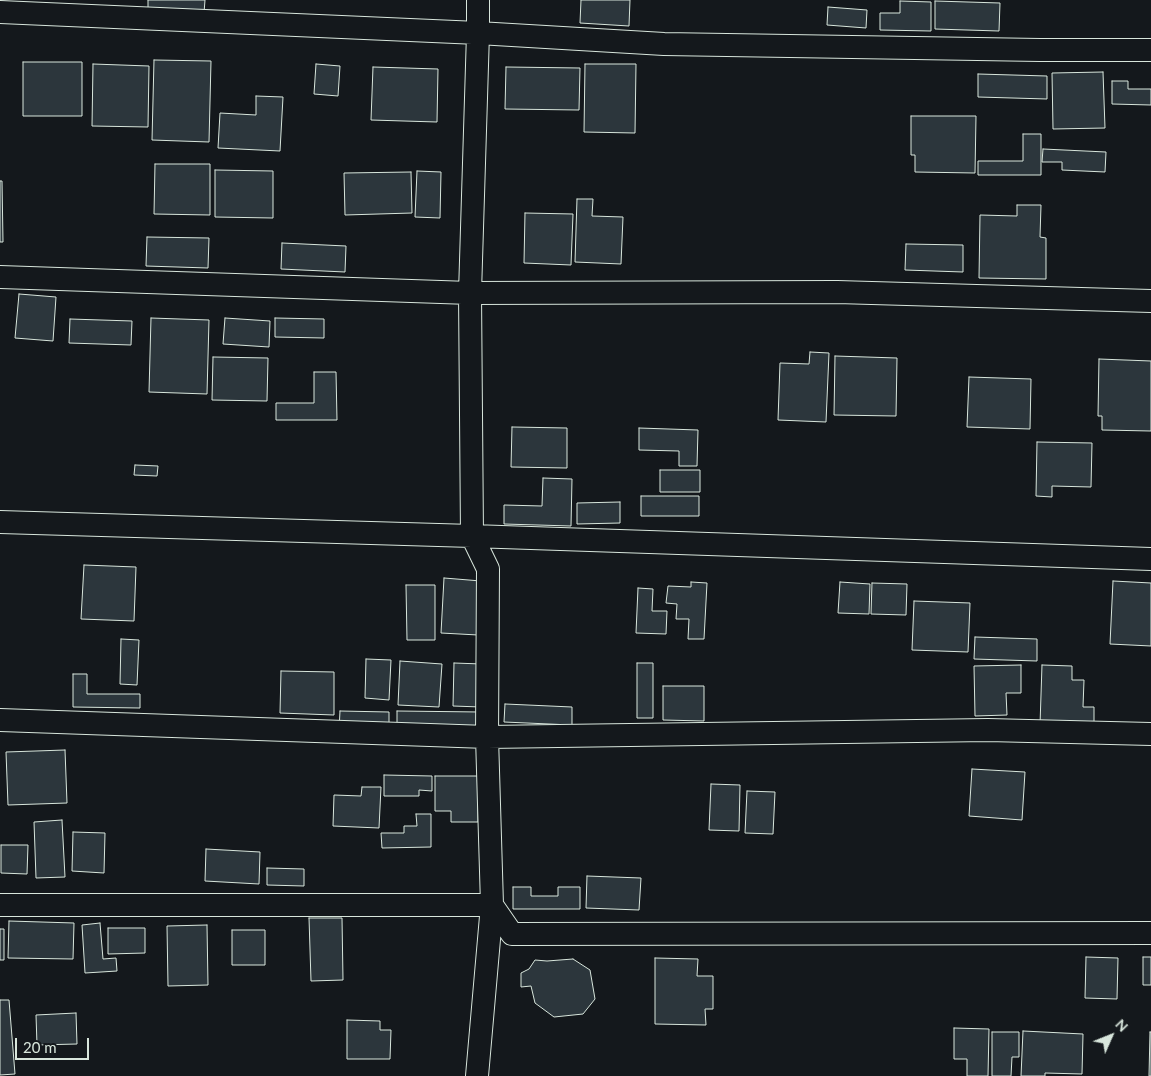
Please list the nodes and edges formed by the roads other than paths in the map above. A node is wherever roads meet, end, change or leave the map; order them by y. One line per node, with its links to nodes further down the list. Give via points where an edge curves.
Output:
1 (478, 0): 3 (street)
2 (0, 12): 3 (street)
3 (478, 33): 4 (street, via 664,44); 6 (street)
4 (1151, 50)
5 (0, 277): 6 (street)
6 (470, 293): 7 (street, via 837,292); 9 (street)
7 (1151, 302)
8 (0, 522): 9 (street)
9 (472, 536): 10 (street); 13 (street, via 488,569)
10 (1151, 559)
11 (0, 720): 13 (street)
12 (1151, 734): 13 (street, via 988,730)
13 (487, 737): 15 (street)
14 (0, 905): 15 (street)
15 (492, 905): 16 (street, via 512,934); 17 (street)
16 (1151, 933)
17 (477, 1076)

